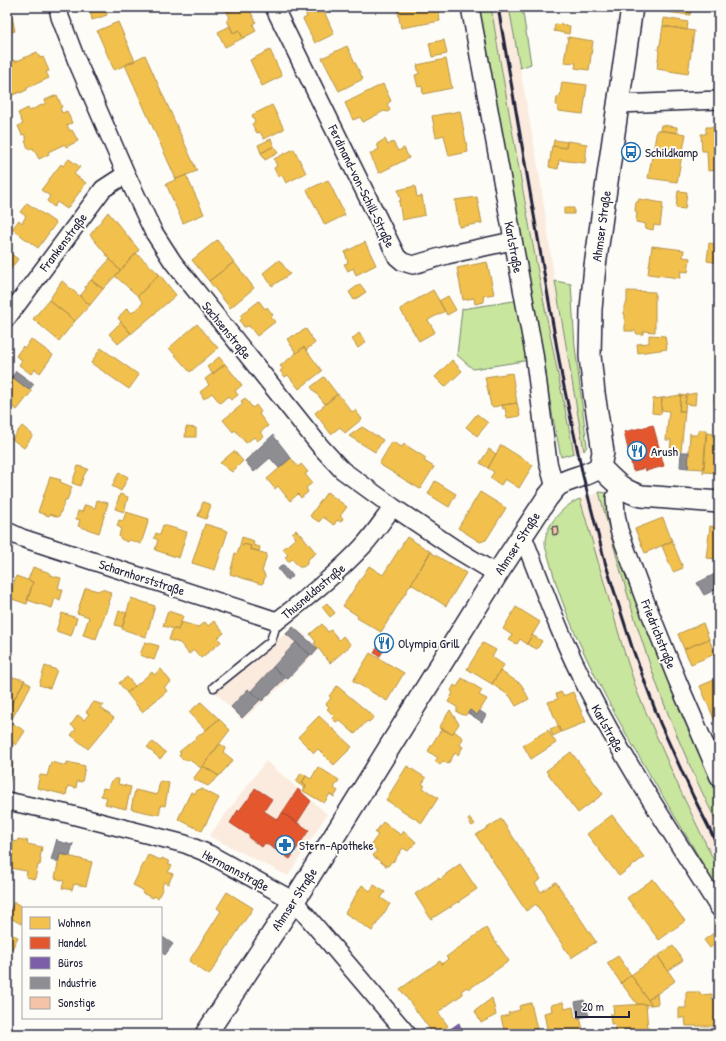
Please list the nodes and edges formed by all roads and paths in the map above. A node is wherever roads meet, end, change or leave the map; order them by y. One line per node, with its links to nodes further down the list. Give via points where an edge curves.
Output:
1 (58, 7): 7 (street, Sachsenstraße, via 76,59)
2 (274, 7): 8 (street, Ferdinand-von-Schill-Straße, via 397,257 413,265)
3 (470, 7): 8 (street, Karlstraße)
4 (632, 7): 6 (street, Ahmser Straße)
5 (719, 100): 6 (street)
6 (619, 104): 10 (street, Ahmser Straße, via 591,309 590,356 604,452)
7 (126, 174): 9 (street, Frankenstraße, via 102,189); 14 (street, Sachsenstraße, via 153,231 173,262 320,446 342,470)
8 (512, 241): 12 (street, Karlstraße, via 534,353 548,462)
9 (7, 318)
10 (600, 468): 11 (street); 12 (street, Ahmser Straße)
11 (620, 487): 13 (street, via 642,496); 20 (street, Friedrichstraße, via 615,498 619,530 644,598)
12 (555, 488): 16 (street, Ahmser Straße)
13 (719, 502)
14 (393, 507): 17 (street, Sachsenstraße); 18 (street, Thusneldastraße, via 344,566)
15 (7, 531): 18 (street, Scharnhorststraße)
16 (522, 534): 17 (street, Ahmser Straße); 23 (street, Karlstraße, via 587,689 625,759)
17 (497, 574): 22 (street, Ahmser Straße)
18 (277, 621): 19 (lane, Thusneldastraße, via 271,641)
19 (214, 687)
20 (719, 777)
21 (7, 801): 22 (street, Hermannstraße, via 185,844 209,854)
22 (294, 901): 24 (street, Ahmser Straße); 25 (street, Hermannstraße)
23 (719, 908)
24 (206, 1034)
25 (406, 1034)

